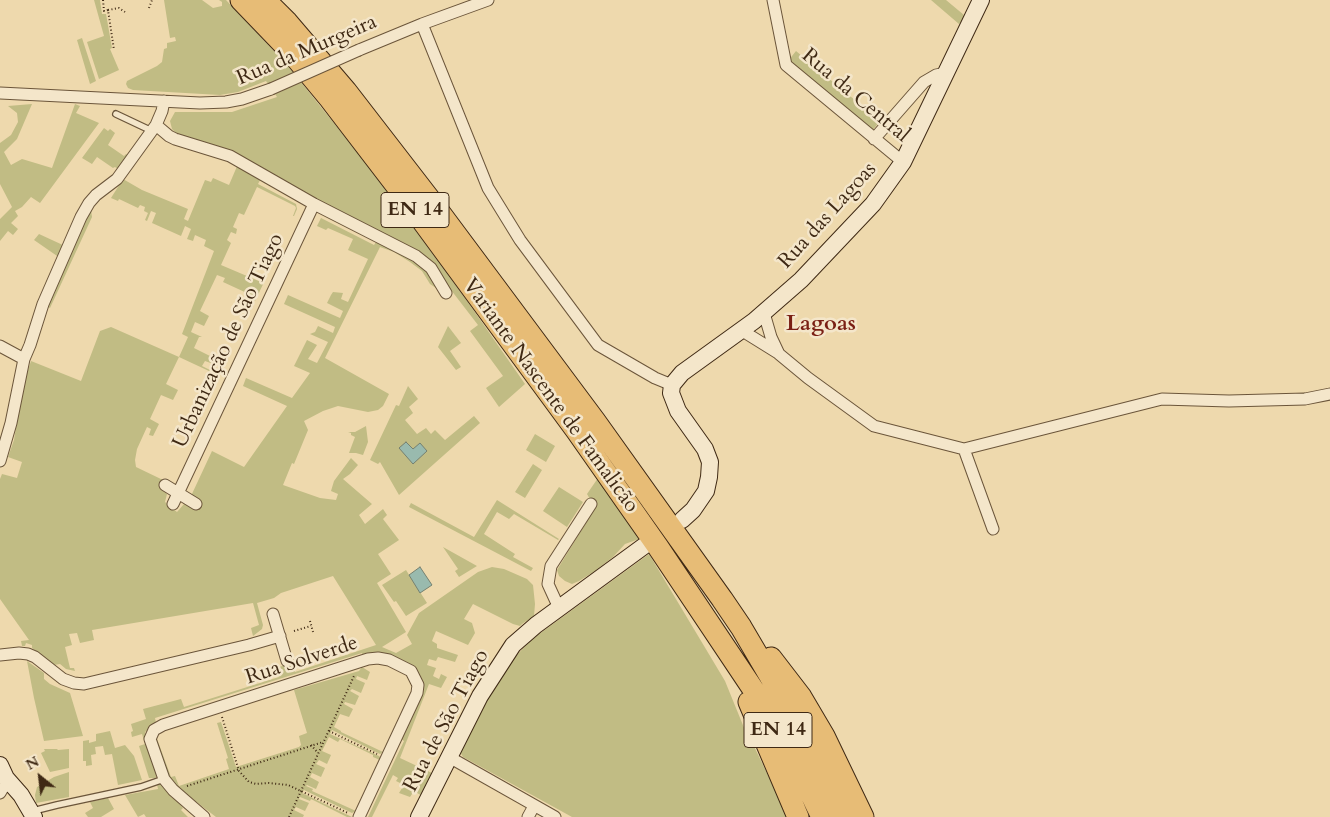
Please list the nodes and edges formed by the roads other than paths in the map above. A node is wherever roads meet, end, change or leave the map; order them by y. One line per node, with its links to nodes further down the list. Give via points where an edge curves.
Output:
1 (241, 0): 36 (highway, Variante Nascente de Famalicão / EN 14, via 313,79 399,189 576,430)
2 (265, 0): 34 (highway, Variante Nascente de Famalicão / EN 14, via 346,90 500,292 668,521)
3 (488, 0): 6 (street, Rua da Murgeira)
4 (773, 0): 12 (street, Rua da Central, via 786,65)
5 (981, 0): 7 (main road, Rua das Lagoas)
6 (422, 24): 9 (street, Rua da Murgeira, bridge, via 242,100); 21 (street, via 488,188 520,240 598,345)
7 (946, 72): 12 (street, via 924,82); 13 (main road, Rua das Lagoas)
8 (0, 93): 9 (street, Rua da Murgeira)
9 (164, 101): 11 (street)
10 (116, 114): 11 (lane)
11 (154, 128): 14 (street, via 176,139 230,156); 20 (street, via 116,179 89,203 43,304)
12 (874, 139): 13 (street, Rua da Central)
13 (903, 162): 16 (main road, Rua das Lagoas, via 873,204 842,238)
14 (314, 204): 15 (street, via 416,256 431,268); 26 (street, Urbanização de São Tiago)
15 (446, 293)
16 (764, 313): 17 (main road, Rua das Lagoas); 19 (street)
17 (741, 330): 19 (street); 21 (main road, Rua das Lagoas, via 682,373)
18 (0, 346): 20 (street)
19 (779, 354): 23 (street, via 874,426)
20 (24, 360): 24 (street)
21 (671, 389): 29 (main road, via 678,411 705,449 710,462 706,491)
22 (1330, 394): 23 (street, via 1297,399 1162,399)
23 (964, 449): 30 (street)
24 (0, 461)
25 (165, 485): 26 (street)
26 (176, 499): 27 (street)
27 (196, 504)
28 (591, 504): 32 (street, via 551,566 548,584)
29 (682, 520)
30 (993, 528)
31 (644, 546): 32 (main road, Rua de São Tiago)
32 (559, 608): 39 (main road, Rua de São Tiago, via 514,645 480,696)
33 (273, 614): 35 (street)
34 (741, 627): 52 (highway, Variante Nascente de Famalicão / EN 14, via 802,735); 53 (highway, via 780,667 801,696)
35 (280, 636): 37 (street, via 84,684 63,679 28,654); 38 (street)
36 (728, 651): 50 (highway); 51 (highway, Variante Nascente de Famalicão / EN 14, via 786,743)
37 (0, 655)
38 (287, 661)
39 (449, 757): 43 (street); 47 (main road, Rua de São Tiago)
40 (0, 765): 42 (main road)
41 (164, 779): 44 (lane, via 57,805); 45 (street, Rua Solverde, via 150,739 154,730 163,725 356,663 378,658 389,660 411,671 418,685 417,693); 46 (street, Rua Solverde)
42 (5, 788): 44 (main road, via 21,795)
43 (534, 806): 48 (street); 49 (street)
44 (33, 815)
45 (357, 816)
46 (204, 817)
47 (419, 817)
48 (528, 817)
49 (555, 817)
50 (798, 817)
51 (822, 817)
52 (842, 817)
53 (863, 817)

